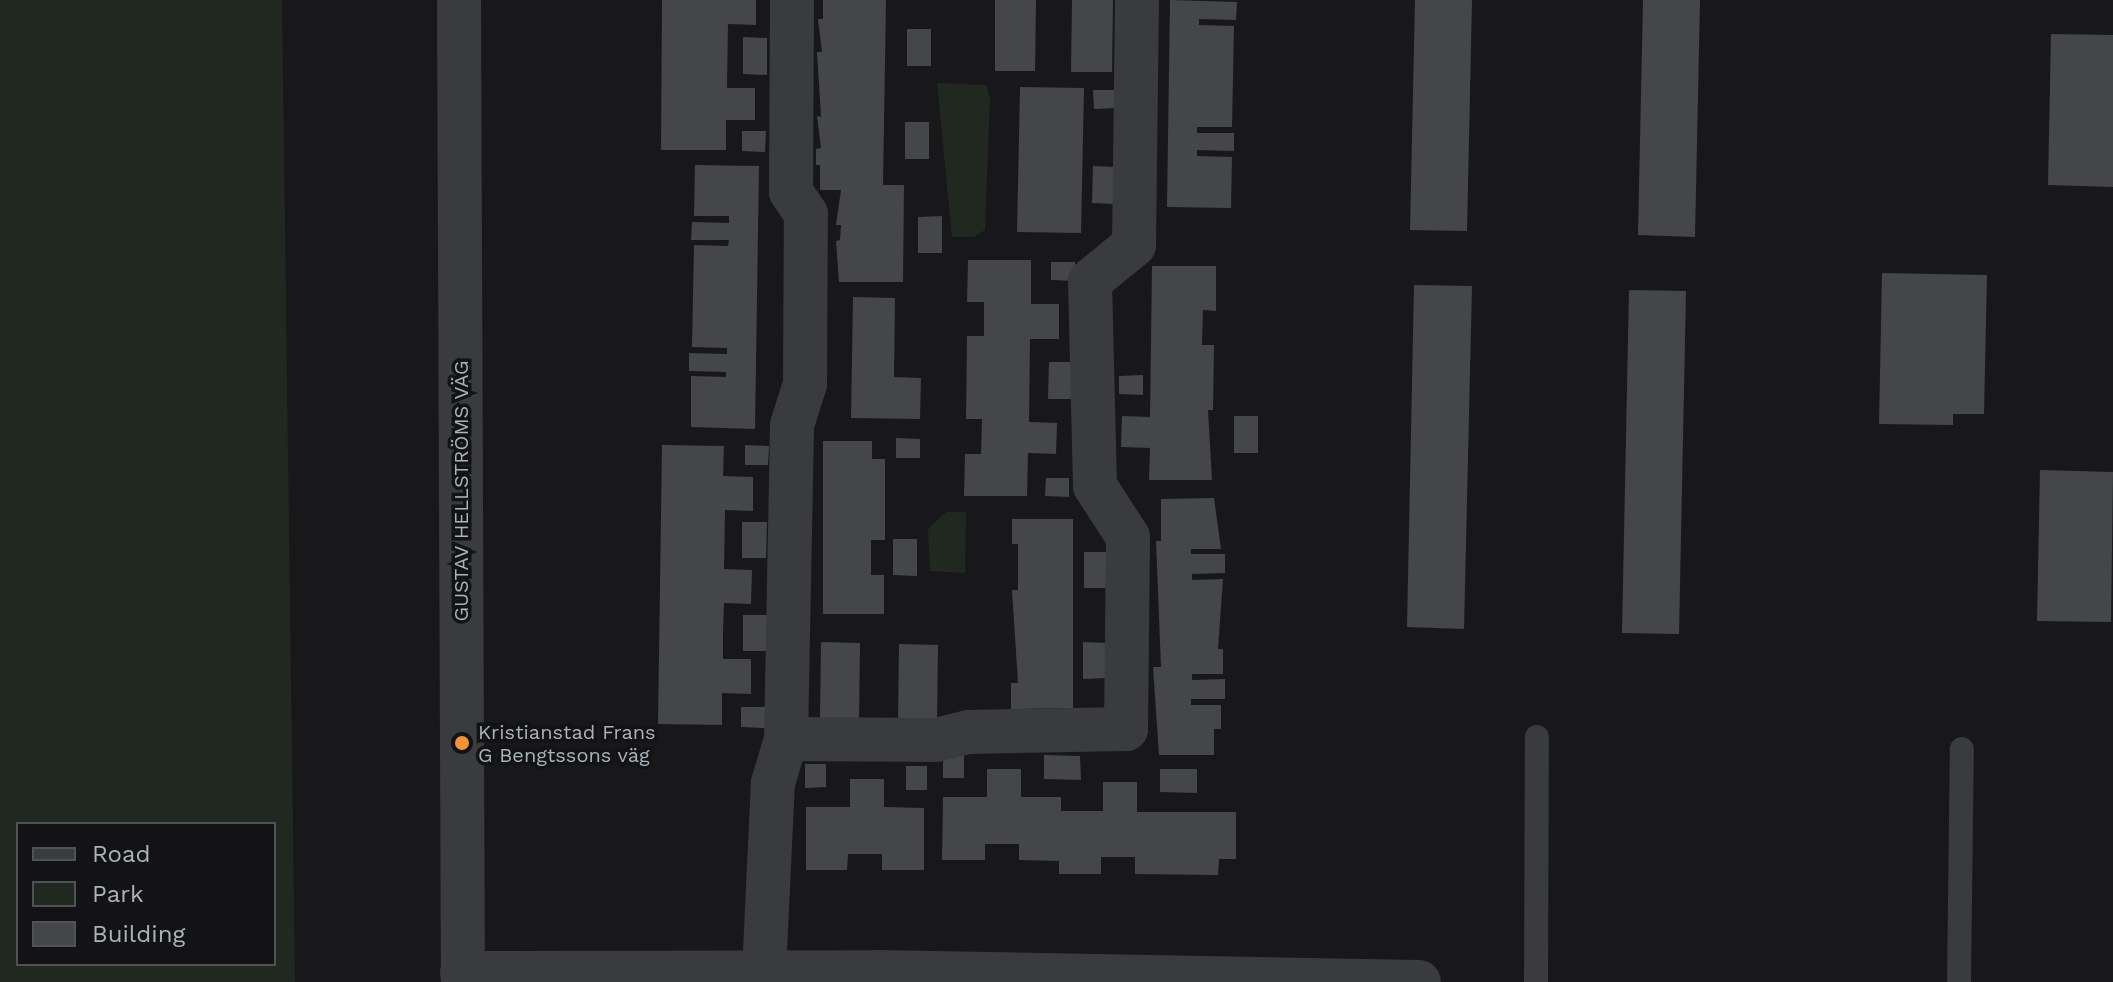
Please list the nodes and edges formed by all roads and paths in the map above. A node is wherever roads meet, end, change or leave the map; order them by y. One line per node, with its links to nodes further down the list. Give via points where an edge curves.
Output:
1 (459, 0): 8 (street, GUSTAV HELLSTRÖMS VÄG)
2 (792, 0): 5 (street, via 791,192 806,214 806,353 805,384 792,425)
3 (1137, 0): 5 (street, via 1134,245 1090,281 1095,486 1128,537 1126,729 969,732 936,740)
4 (1537, 737): 10 (lane)
5 (786, 739): 7 (street, via 773,783)
6 (1962, 749): 11 (lane)
7 (764, 972): 8 (street); 9 (street)
8 (462, 977)
9 (1419, 982)
10 (1536, 982)
11 (1959, 982)

